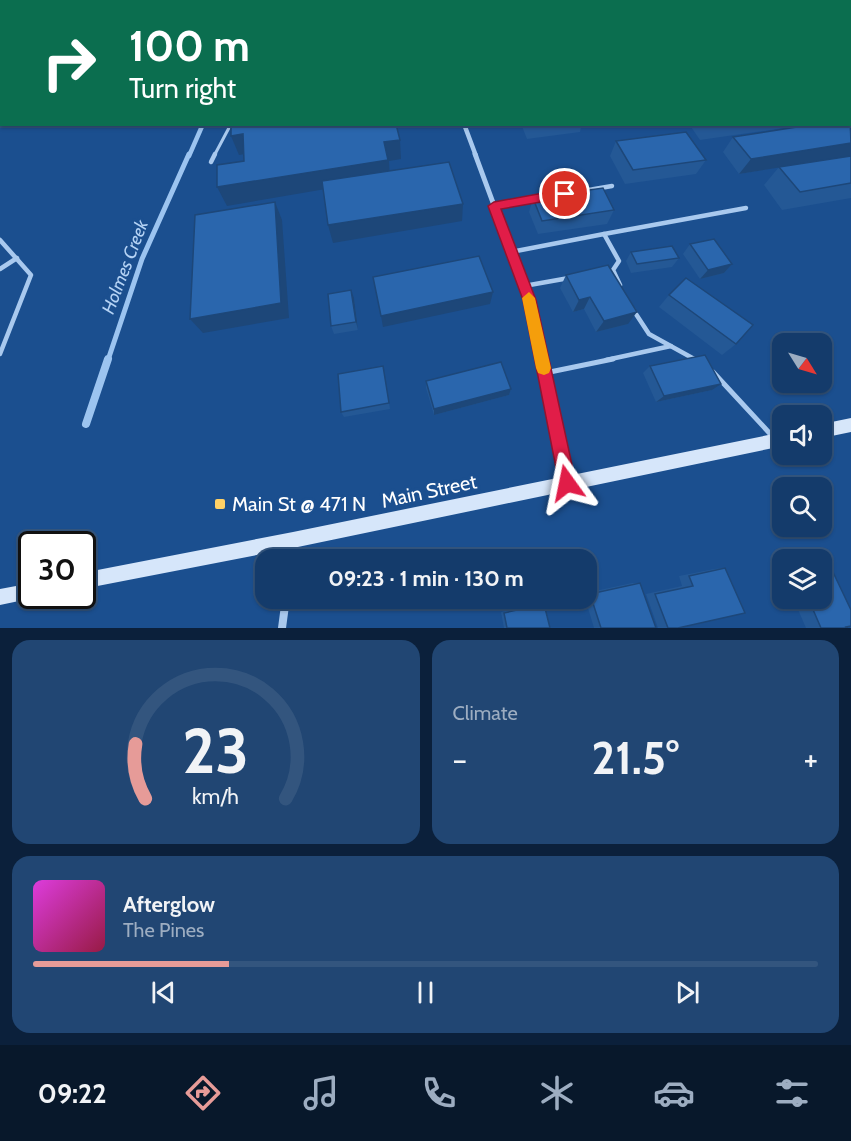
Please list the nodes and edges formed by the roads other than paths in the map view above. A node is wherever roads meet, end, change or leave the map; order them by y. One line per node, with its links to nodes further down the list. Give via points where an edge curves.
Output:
1 (230, 126): 3 (lane)
2 (465, 126): 7 (street)
3 (211, 162)
4 (612, 186): 5 (lane)
5 (553, 196)
6 (541, 198): 7 (lane)
7 (494, 206): 11 (street)
8 (746, 208): 9 (lane)
9 (604, 234): 11 (lane); 14 (lane, via 619,261)
10 (0, 240): 12 (lane)
11 (511, 252): 17 (street)
12 (16, 258): 13 (lane); 21 (lane, via 31,275)
13 (0, 269)
14 (613, 270): 15 (lane); 18 (lane)
15 (602, 272)
16 (580, 276): 17 (lane)
17 (524, 286): 22 (street)
18 (622, 291)
19 (627, 301): 20 (lane, via 649,334)
20 (671, 346): 22 (lane); 25 (lane, via 712,371)
21 (0, 354)
22 (544, 373): 27 (street)
23 (851, 425): 24 (main road)
24 (832, 429)
25 (772, 432)
26 (772, 442): 27 (main road, Main Street)
27 (567, 483): 28 (main road, Main Street)
28 (293, 540): 29 (street); 30 (main road, Main Street)
29 (292, 549)
30 (96, 578)
31 (18, 594): 32 (main road)
32 (0, 597)
33 (285, 609): 34 (street)
34 (282, 628)

